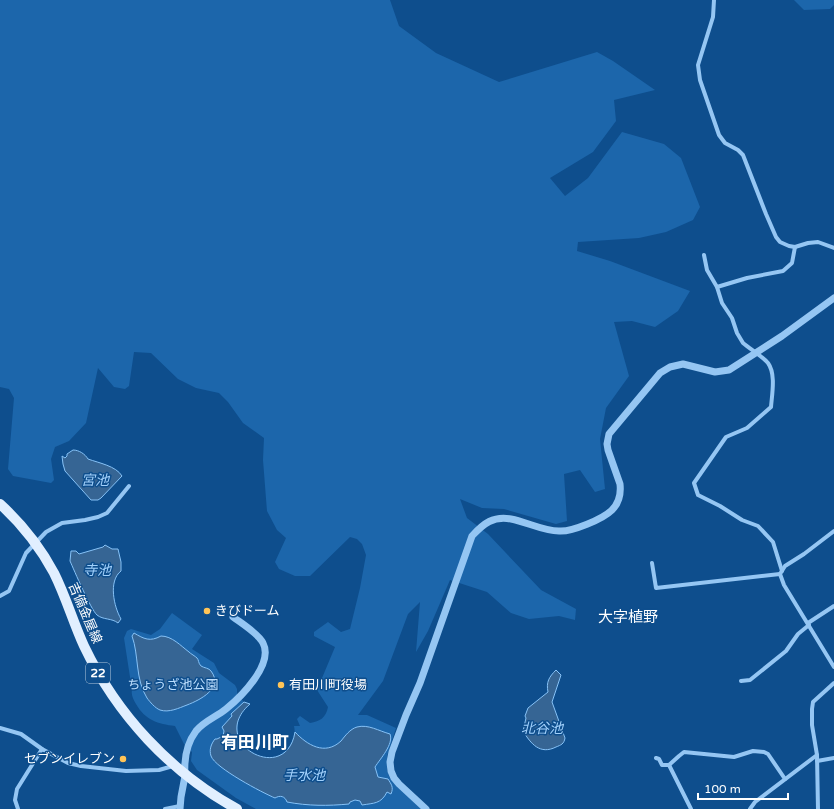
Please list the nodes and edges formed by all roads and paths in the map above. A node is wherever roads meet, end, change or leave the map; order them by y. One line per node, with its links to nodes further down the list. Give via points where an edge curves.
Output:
1 (714, 0): 2 (street, via 713,17 698,65 700,80 719,135 725,143 743,155 776,237 780,242)
2 (795, 247): 3 (street, via 818,242); 5 (street, via 792,263 783,271)
3 (834, 248)
4 (704, 255): 5 (street, via 707,270)
5 (717, 287): 7 (street, via 740,339)
6 (834, 298): 7 (street)
7 (756, 353): 13 (street, via 770,367 773,386 771,407 747,428 726,437 694,483 698,495 742,520 758,526 773,542); 35 (street, via 729,370 715,372 679,365 665,370 658,376 609,434 608,450 620,490 616,506 607,514 584,526 564,532 511,519 494,519 486,522 472,536 390,762 394,778)
8 (129, 486): 11 (street, via 107,513 55,525)
9 (0, 504): 11 (main road, 吉備金屋線 / 22, via 19,522)
10 (834, 530): 13 (street, via 785,566)
11 (36, 544): 14 (street, via 26,553 9,591); 28 (main road, 吉備金屋線 / 22, via 54,573 82,642 105,685 135,725)
12 (652, 562): 13 (street, via 656,588)
13 (781, 572): 17 (street, via 784,585)
14 (0, 596)
15 (834, 606): 17 (street)
16 (233, 617): 29 (street, via 262,641 265,648 262,666 255,679 236,700 196,732 188,749)
17 (808, 624): 18 (street); 19 (street, via 786,651 763,671 748,681)
18 (834, 665)
19 (741, 681)
20 (834, 683): 23 (street, via 813,702 812,725)
21 (0, 728): 22 (street, via 21,734)
22 (42, 749): 28 (street, via 68,763 82,766 126,771 159,770); 32 (street, via 17,789)
23 (817, 755): 26 (street); 30 (street)
24 (656, 758): 27 (street, via 662,764)
25 (834, 758): 26 (street)
26 (817, 761): 38 (street)
27 (669, 765): 30 (street, via 684,752 737,757 760,751 768,754); 36 (street)
28 (173, 766): 29 (main road, 吉備金屋線 / 22)
29 (185, 775): 31 (street); 34 (main road, 吉備金屋線 / 22)
30 (785, 779): 37 (street)
31 (180, 808): 33 (street)
32 (18, 809)
33 (165, 809)
34 (237, 809)
35 (426, 809)
36 (691, 809)
37 (750, 809)
38 (818, 809)

